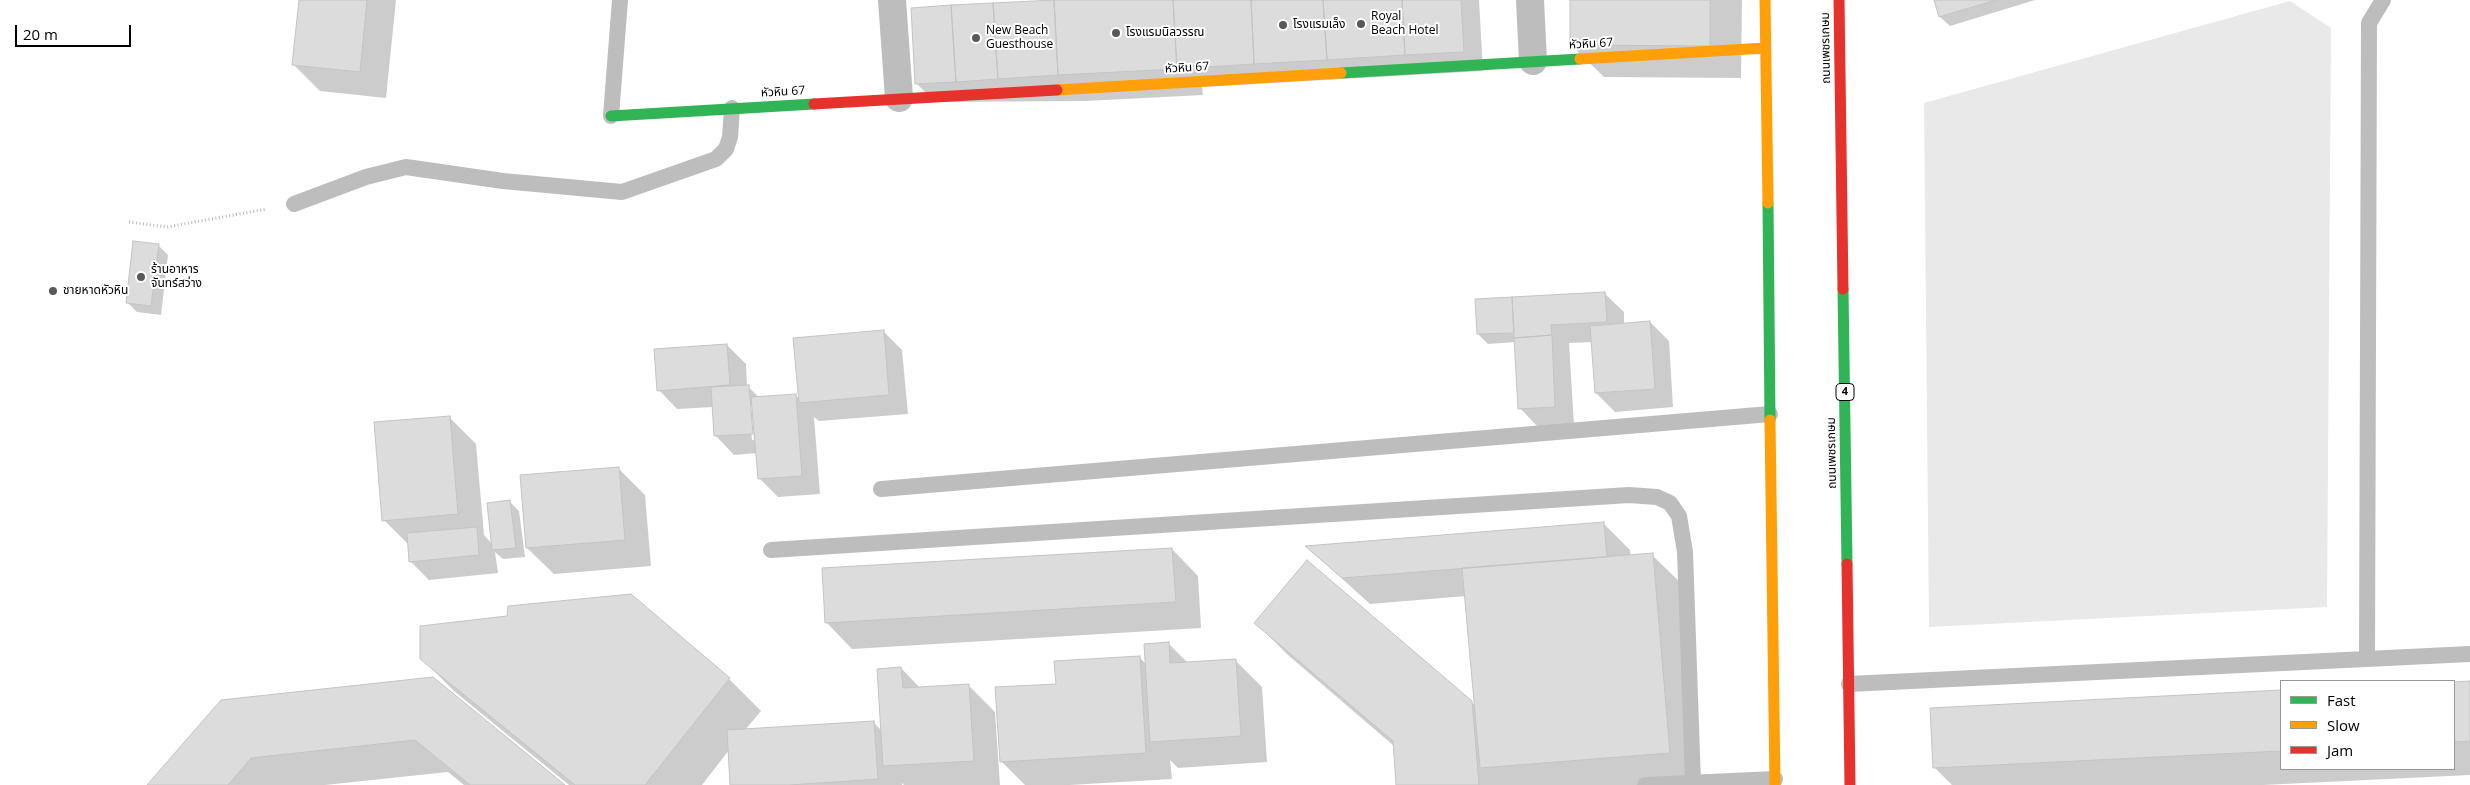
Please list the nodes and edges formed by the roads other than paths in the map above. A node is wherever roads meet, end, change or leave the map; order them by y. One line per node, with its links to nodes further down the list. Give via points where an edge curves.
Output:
1 (620, 0): 11 (lane)
2 (892, 0): 9 (street)
3 (1530, 0): 8 (street)
4 (1765, 0): 7 (main road)
5 (1839, 0): 18 (main road, ถนนเพชรเกษม / 4)
6 (2383, 0): 17 (lane, via 2369,22)
7 (1765, 48): 8 (main road, หัวหิน 67); 13 (main road)
8 (1533, 61): 9 (main road, หัวหิน 67)
9 (899, 98): 10 (main road, หัวหิน 67)
10 (732, 108): 11 (main road, หัวหิน 67); 12 (lane, via 730,137 726,148 716,159 622,192 503,181 406,167 366,177)
11 (611, 116)
12 (294, 204)
13 (1770, 414): 14 (lane); 19 (main road)
14 (881, 488)
15 (771, 550): 20 (lane, via 1629,495 1657,497 1670,503 1679,516 1685,552)
16 (2470, 654): 17 (lane)
17 (2367, 658): 18 (lane)
18 (1849, 684): 22 (main road, ถนนเพชรเกษม / 4)
19 (1775, 782): 20 (lane)
20 (1693, 783): 21 (lane)
21 (1645, 785)
22 (1850, 785)

